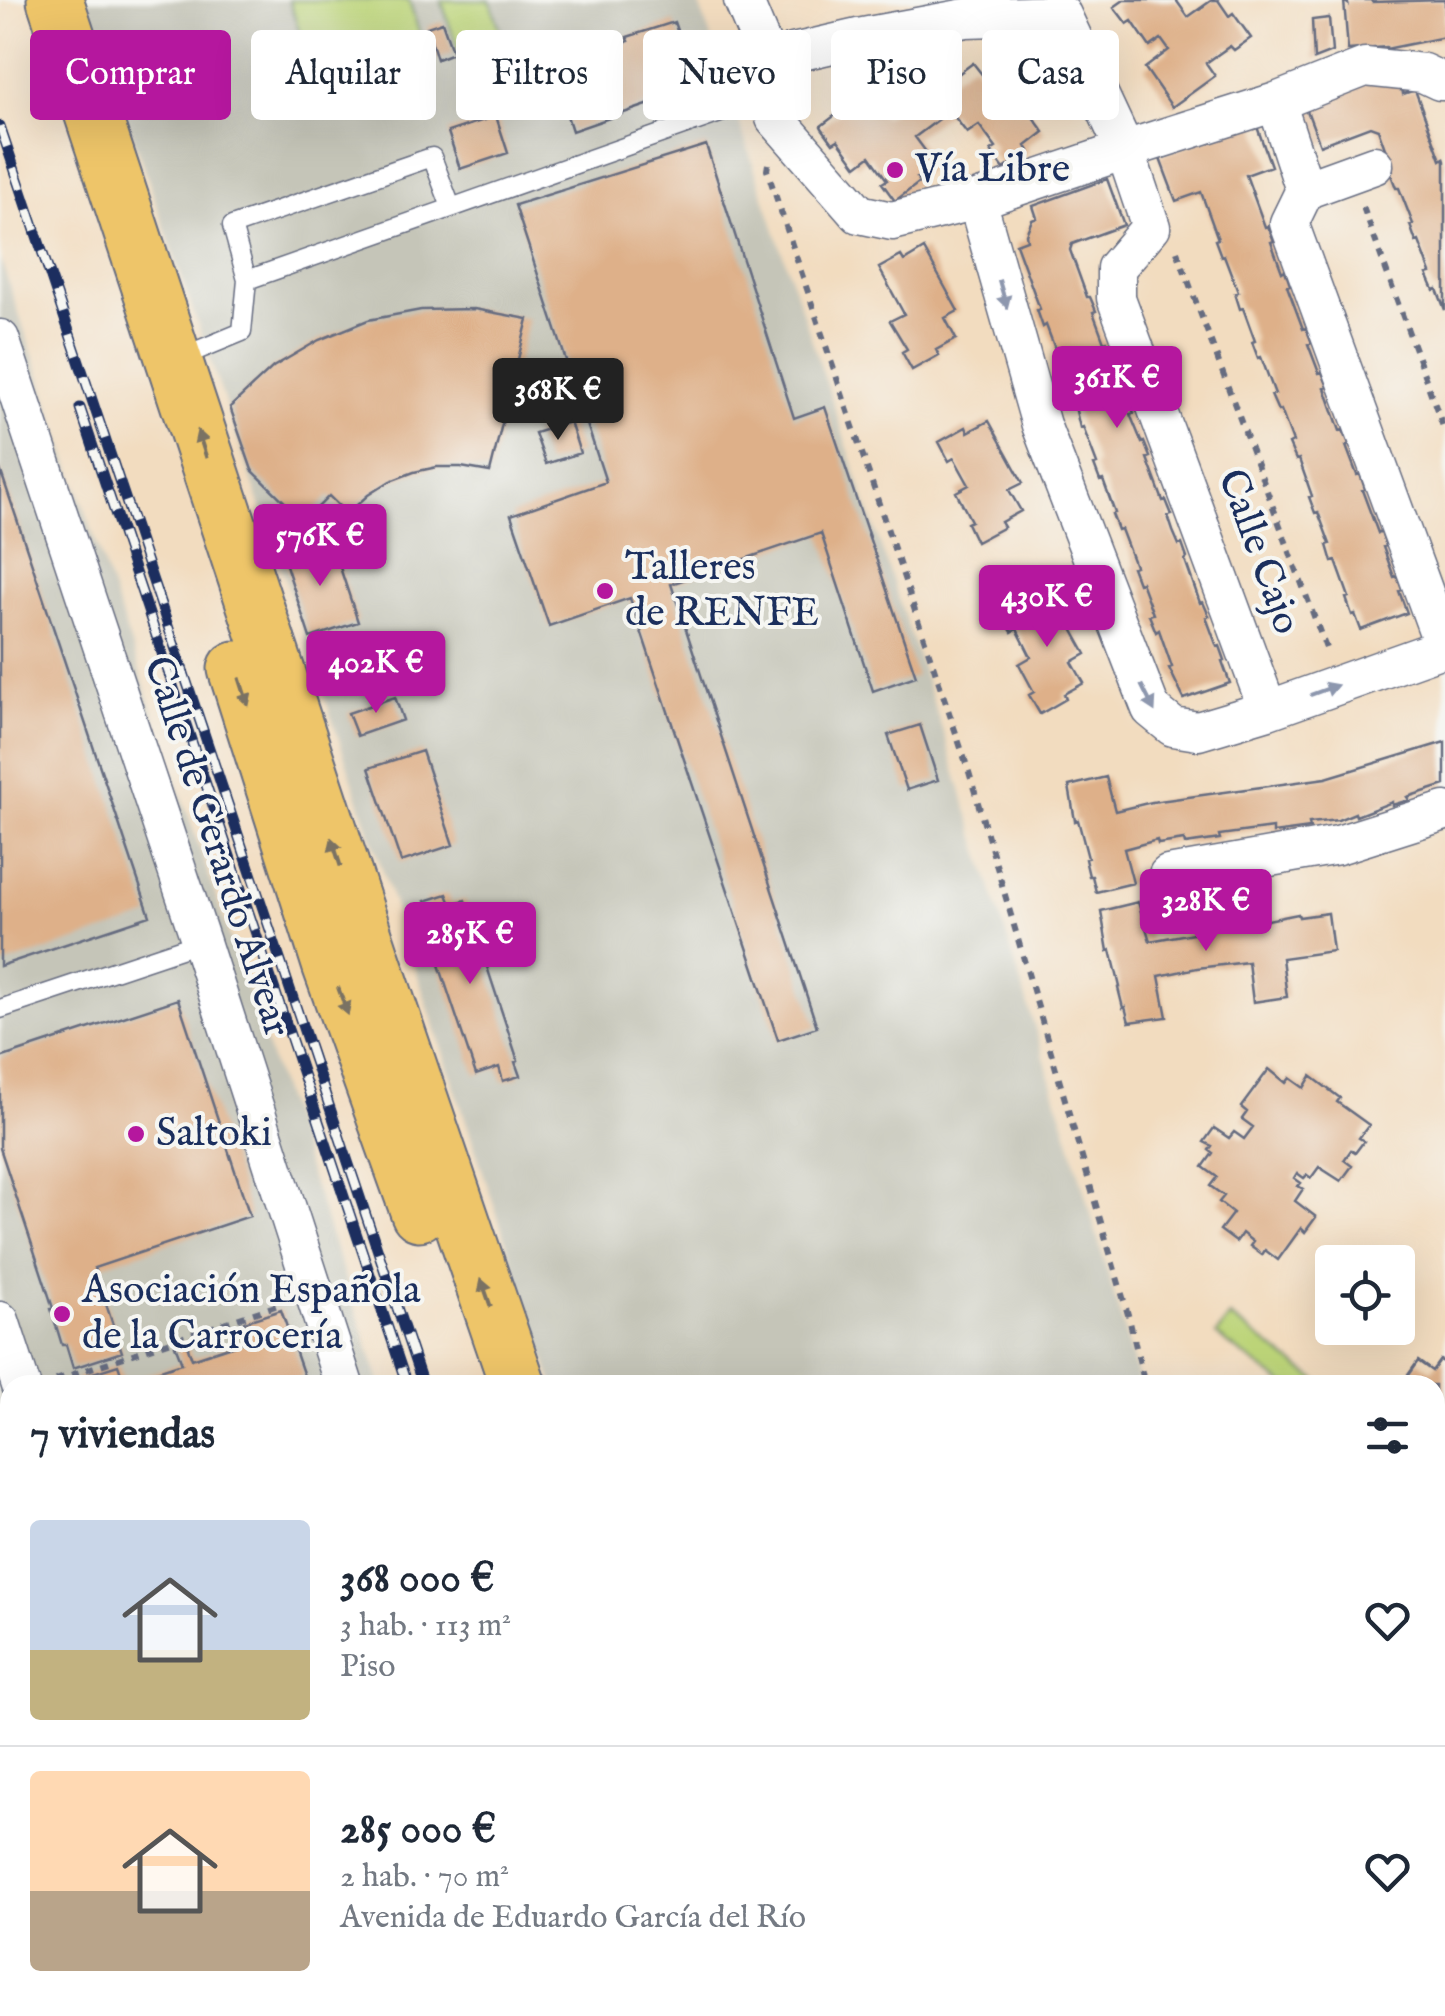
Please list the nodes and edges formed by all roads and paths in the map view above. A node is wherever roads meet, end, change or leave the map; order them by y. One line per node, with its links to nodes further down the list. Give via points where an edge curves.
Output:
1 (20, 0): 33 (main road, one-way to 33, via 330,964)
2 (56, 0): 19 (main road)
3 (743, 0): 4 (street)
4 (753, 30)
5 (811, 48): 11 (street, via 966,18 1062,14)
6 (1443, 86): 7 (street, via 1423,73 1364,67)
7 (1276, 102): 11 (street); 13 (street)
8 (703, 120): 15 (lane)
9 (772, 120): 35 (path, via 767,170 969,772)
10 (792, 120): 14 (street, via 860,214 892,220)
11 (1125, 150): 14 (street); 16 (street)
12 (1362, 169): 13 (street); 20 (path)
13 (1305, 190): 21 (street, via 1289,223)
14 (976, 200): 23 (street, one-way to 23, via 1041,425 1150,708 1173,727 1198,731)
15 (452, 208): 17 (lane); 17 (lane, via 432,157 232,226)
16 (1150, 227): 22 (path, via 1178,252); 23 (street, Calle Cajo, via 1116,268 1116,298)
17 (247, 280): 19 (lane, via 242,332)
18 (0, 339): 26 (street, Calle de Gerardo Alvear)
19 (174, 360): 34 (main road, one-way to 19)
20 (1445, 432)
21 (1444, 647): 22 (street)
22 (1340, 684): 23 (street, one-way to 22)
23 (1268, 710)
24 (1445, 811): 25 (street, via 1338,845)
25 (1168, 875)
26 (201, 942): 27 (lane); 32 (street, Calle de Gerardo Alvear)
27 (0, 1009)
28 (288, 1301): 30 (path)
29 (0, 1321): 31 (street)
30 (75, 1374)
31 (18, 1375)
32 (341, 1375)
33 (476, 1375)
34 (515, 1375)
35 (1142, 1375)

